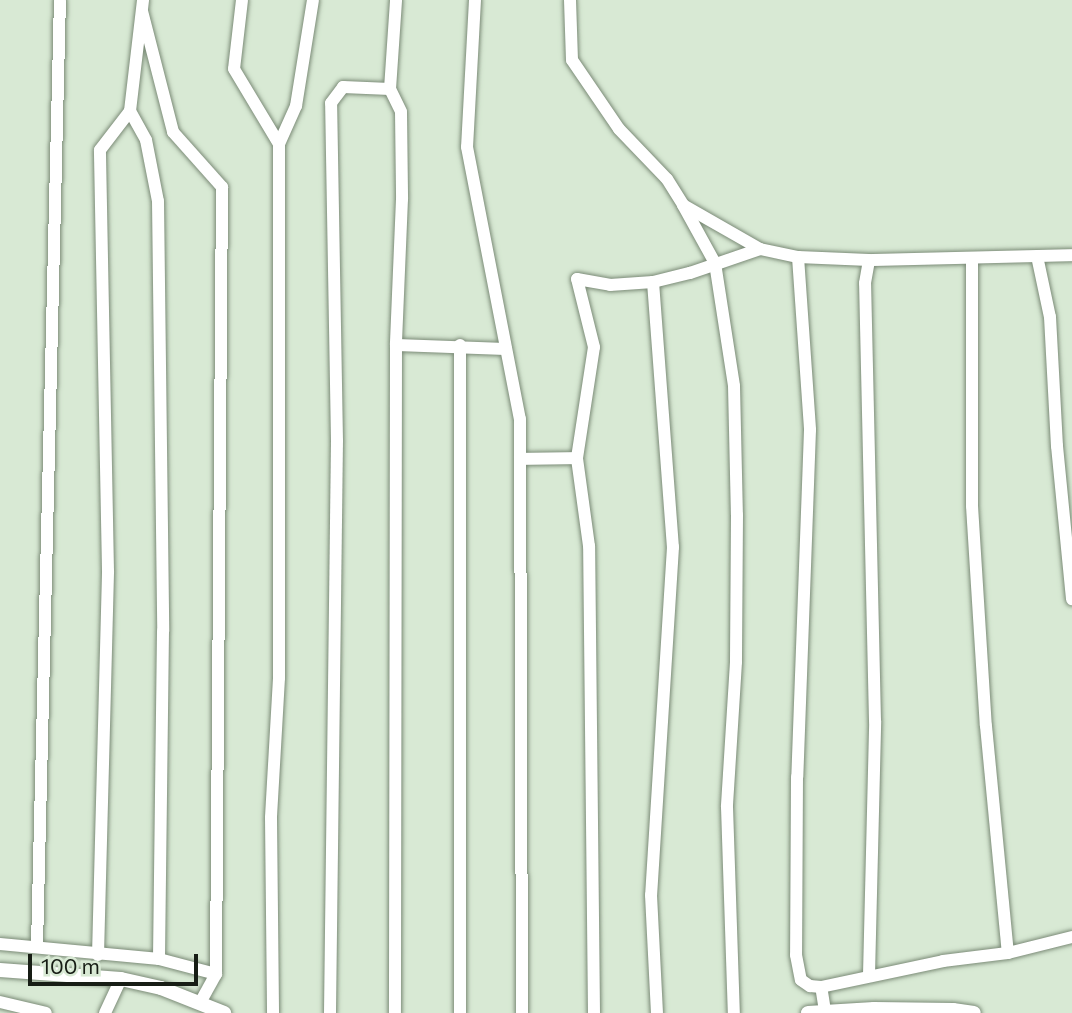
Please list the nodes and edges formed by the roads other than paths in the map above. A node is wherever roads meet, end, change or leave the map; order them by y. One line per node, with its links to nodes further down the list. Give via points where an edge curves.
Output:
1 (60, 0): 28 (street)
2 (243, 0): 10 (street, via 234,69)
3 (313, 0): 10 (street, via 296,106)
4 (396, 0): 8 (street)
5 (475, 0): 22 (street, via 467,147)
6 (570, 0): 11 (street, via 572,60 619,128 667,179)
7 (143, 6): 9 (street); 33 (street, via 173,132 222,187)
8 (390, 89): 20 (street, via 401,112); 47 (street, via 343,87 331,103 337,441)
9 (130, 111): 30 (street, via 100,150 108,571); 31 (street, via 146,140 158,201 163,631)
10 (279, 144): 46 (street, via 279,664 271,818)
11 (683, 205): 12 (street); 18 (street)
12 (760, 249): 15 (street); 18 (street)
13 (1072, 255): 14 (street)
14 (1037, 256): 16 (street); 25 (street, via 1050,317)
15 (798, 257): 17 (street); 36 (street, via 810,430 797,777 796,954 801,980)
16 (972, 259): 17 (street); 29 (street, via 972,506 986,726)
17 (869, 260): 34 (street, via 865,283 875,721)
18 (715, 263): 19 (street); 53 (street, via 734,399 736,662 727,807)
19 (653, 282): 23 (street, via 610,285 577,279 594,347); 52 (street, via 673,547 651,895)
20 (396, 345): 21 (street); 48 (street)
21 (460, 345): 22 (street); 49 (street)
22 (506, 349): 24 (street, via 520,419)
23 (578, 458): 24 (street); 51 (street, via 589,546)
24 (520, 459): 50 (street)
25 (1072, 599)
26 (1072, 937): 29 (street)
27 (0, 944): 28 (street)
28 (37, 946): 30 (street)
29 (1008, 953): 34 (street)
30 (98, 955): 31 (street)
31 (159, 959): 33 (street)
32 (0, 970): 35 (street)
33 (216, 974): 38 (street)
34 (869, 975): 36 (street)
35 (121, 979): 38 (street); 44 (street)
36 (821, 986): 39 (street)
37 (0, 1002): 42 (street)
38 (200, 1003): 45 (street)
39 (825, 1011): 40 (street); 54 (street)
40 (874, 1011): 41 (street)
41 (952, 1011): 55 (street)
42 (29, 1012): 43 (street)
43 (46, 1013)
44 (105, 1013)
45 (224, 1013)
46 (273, 1013)
47 (330, 1013)
48 (395, 1013)
49 (460, 1013)
50 (522, 1013)
51 (594, 1013)
52 (657, 1013)
53 (734, 1013)
54 (808, 1013)
55 (974, 1013)

